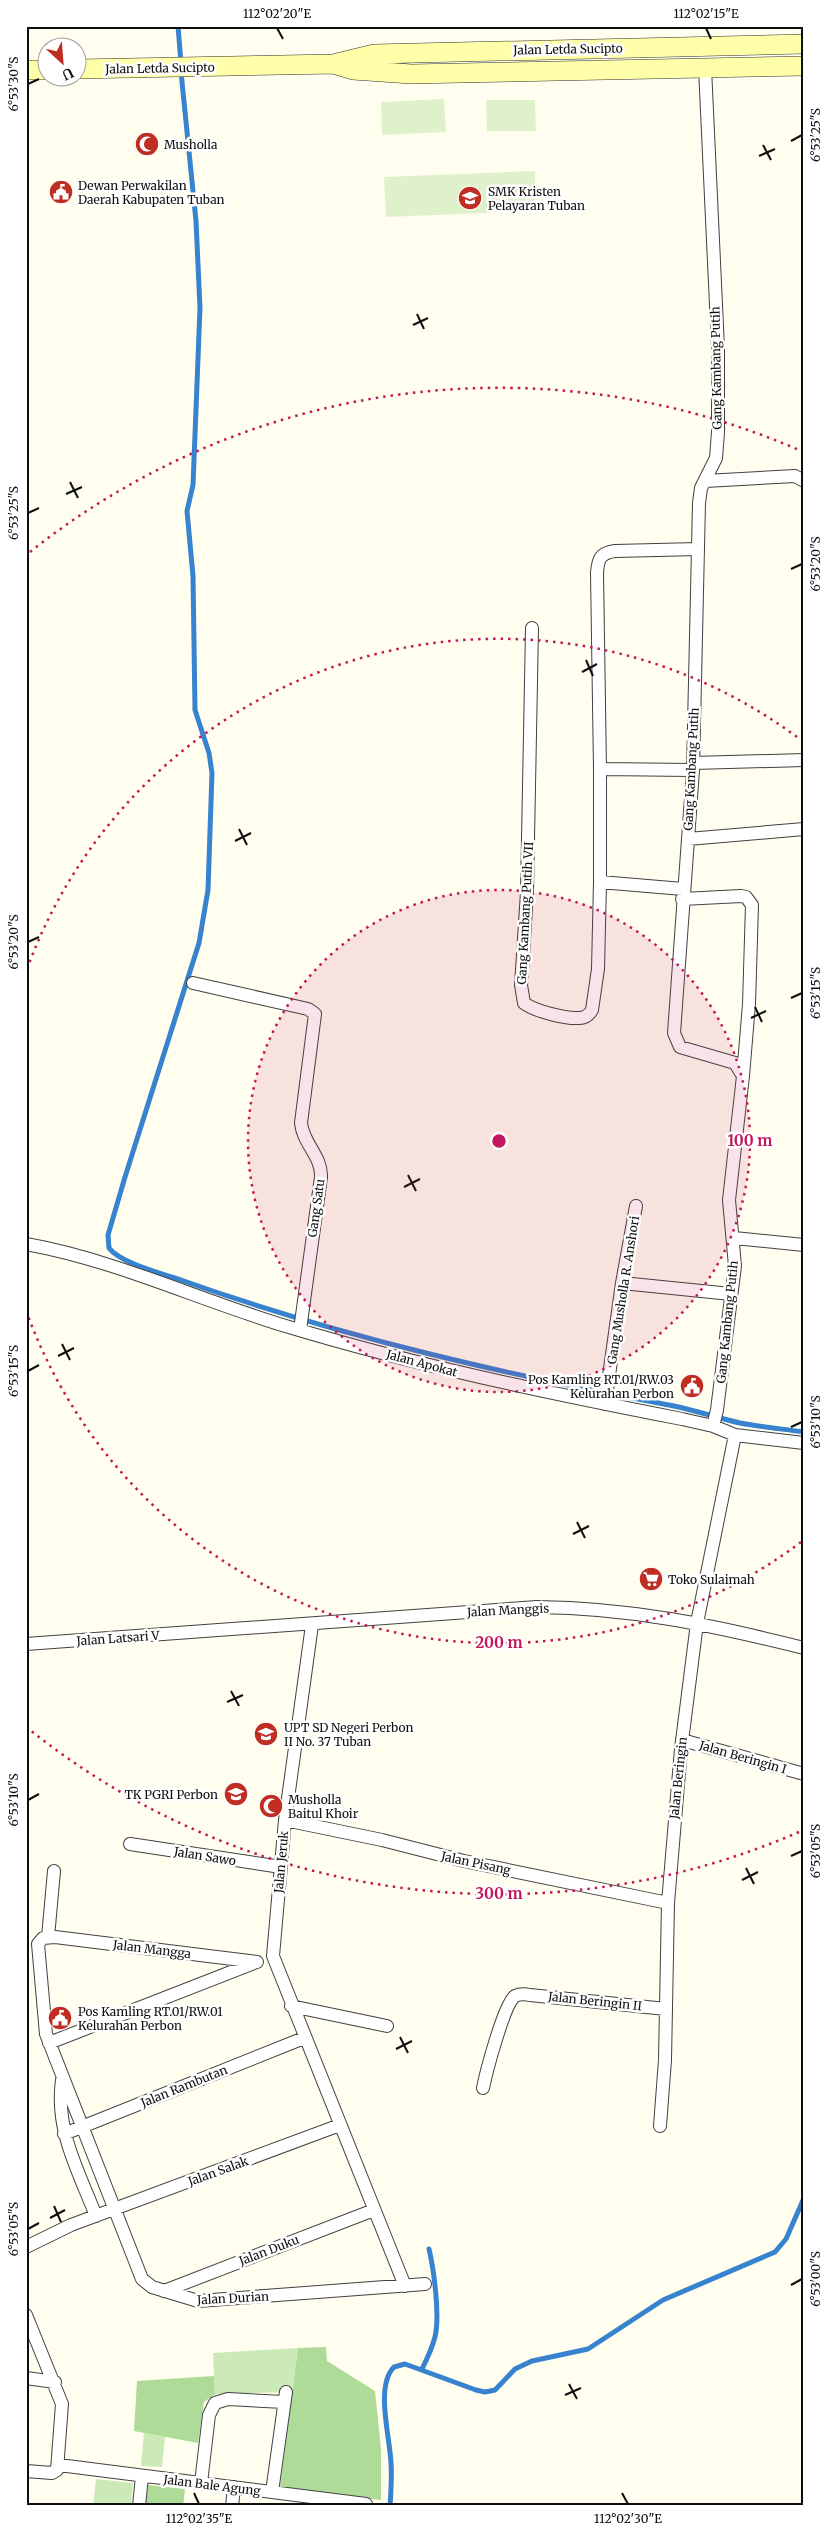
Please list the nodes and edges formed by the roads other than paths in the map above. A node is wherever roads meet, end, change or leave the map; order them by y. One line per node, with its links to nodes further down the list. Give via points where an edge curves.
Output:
1 (804, 44): 2 (main road, Jalan Letda Sucipto, via 383,53)
2 (333, 64): 4 (main road, Jalan Letda Sucipto, via 362,72 411,74); 5 (main road, Jalan Letda Sucipto)
3 (804, 66): 4 (main road, Jalan Letda Sucipto)
4 (705, 68): 6 (street, Gang Kambang Putih, via 718,383 717,450)
5 (88, 70)
6 (704, 481): 7 (street, via 795,476); 8 (street, Gang Kambang Putih, via 699,503)
7 (804, 481)
8 (698, 549): 11 (street, Gang Kambang Putih); 12 (street, via 614,551 599,558)
9 (532, 628): 15 (street, Gang Kambang Putih VII, via 526,906 521,985 522,999 528,1006 578,1018 592,1010 598,969)
10 (804, 760): 11 (street)
11 (693, 767): 12 (street); 14 (street, Gang Kambang Putih)
12 (600, 769): 15 (street)
13 (804, 830): 14 (street)
14 (688, 839): 16 (street, Gang Kambang Putih)
15 (600, 882): 16 (street)
16 (682, 894): 18 (street, Gang Kambang Putih, via 675,1039 680,1047 735,1063); 18 (street, via 740,896 746,897 752,905 749,1004)
17 (193, 983): 25 (street, Gang Satu, via 312,1011 316,1018 302,1129 321,1169)
18 (742, 1079): 20 (street, Gang Kambang Putih, via 730,1186)
19 (636, 1206): 23 (street, Gang Musholla R. Anshori)
20 (734, 1238): 22 (street); 24 (street, Gang Kambang Putih)
21 (26, 1244): 25 (street, Jalan Apokat, via 114,1268 252,1316)
22 (804, 1245)
23 (622, 1284): 24 (street); 26 (street, Gang Musholla R. Anshori)
24 (731, 1294): 27 (street, Gang Kambang Putih)
25 (300, 1327): 26 (street, Jalan Apokat, via 480,1378)
26 (605, 1401): 27 (street, Jalan Apokat)
27 (715, 1419): 28 (street, Jalan Apokat)
28 (735, 1435): 29 (street, Jalan Apokat); 30 (street, Jalan Beringin)
29 (804, 1443)
30 (697, 1622): 31 (street, Jalan Manggis, via 614,1611 537,1607); 34 (street, Jalan Manggis); 35 (street, Jalan Beringin)
31 (312, 1625): 32 (street, Jalan Manggis); 37 (street, Jalan Jeruk)
32 (209, 1632): 33 (street, Jalan Latsari V)
33 (26, 1644)
34 (804, 1648)
35 (682, 1740): 36 (street, Jalan Beringin I); 41 (street, Jalan Beringin)
36 (804, 1774)
37 (285, 1820): 39 (street, Jalan Jeruk); 41 (street, Jalan Pisang)
38 (130, 1844): 39 (street, Jalan Sawo)
39 (281, 1867): 43 (street, Jalan Jeruk)
40 (54, 1871): 42 (street)
41 (668, 1903): 46 (street, Jalan Beringin)
42 (48, 1937): 44 (street, Jalan Mangga); 49 (street, Jalan Durian, via 40,1940 38,1948 43,2018)
43 (273, 1956): 44 (street, Jalan Mangga); 45 (street, Jalan Jeruk)
44 (257, 1962): 49 (street, Jalan Mangga)
45 (291, 2006): 47 (street); 48 (street, Jalan Jeruk)
46 (666, 2009): 51 (street, Jalan Beringin II, via 524,1994 514,1997 508,2006); 53 (street, Jalan Beringin)
47 (387, 2026)
48 (304, 2038): 52 (street, Jalan Jeruk); 54 (street, Jalan Rambutan)
49 (49, 2042): 50 (street, Jalan Durian)
50 (62, 2077): 54 (street, Jalan Durian); 55 (street, Jalan Durian, via 60,2107)
51 (483, 2088)
52 (340, 2125): 56 (street, Jalan Salak); 57 (street, Jalan Jeruk)
53 (660, 2126)
54 (82, 2127): 55 (street, Jalan Rambutan); 56 (street, Jalan Durian)
55 (64, 2134): 58 (street, Jalan Durian)
56 (114, 2209): 58 (street, Jalan Salak); 62 (street, Jalan Durian, via 142,2279)
57 (374, 2210): 61 (street, Jalan Jeruk); 62 (street, Jalan Duku)
58 (96, 2216): 59 (street, Jalan Salak)
59 (26, 2247)
60 (425, 2284): 61 (street, Jalan Durian)
61 (405, 2286): 62 (street, Jalan Durian, via 205,2301)
62 (164, 2291)
63 (26, 2315): 65 (street)
64 (26, 2378): 65 (street)
65 (55, 2382): 66 (street, via 63,2412)
66 (59, 2466): 67 (street, via 52,2474); 68 (street, Jalan Bale Agung)
67 (26, 2471)
68 (142, 2476): 69 (street, Jalan Bale Agung); 73 (street)
69 (201, 2483): 70 (street, Jalan Bale Agung); 71 (street, via 210,2415 215,2403 228,2399 285,2397)
70 (234, 2487): 71 (street, Jalan Bale Agung); 74 (street)
71 (272, 2492): 72 (street, Jalan Bale Agung)
72 (366, 2504)
73 (139, 2506)
74 (232, 2506)

